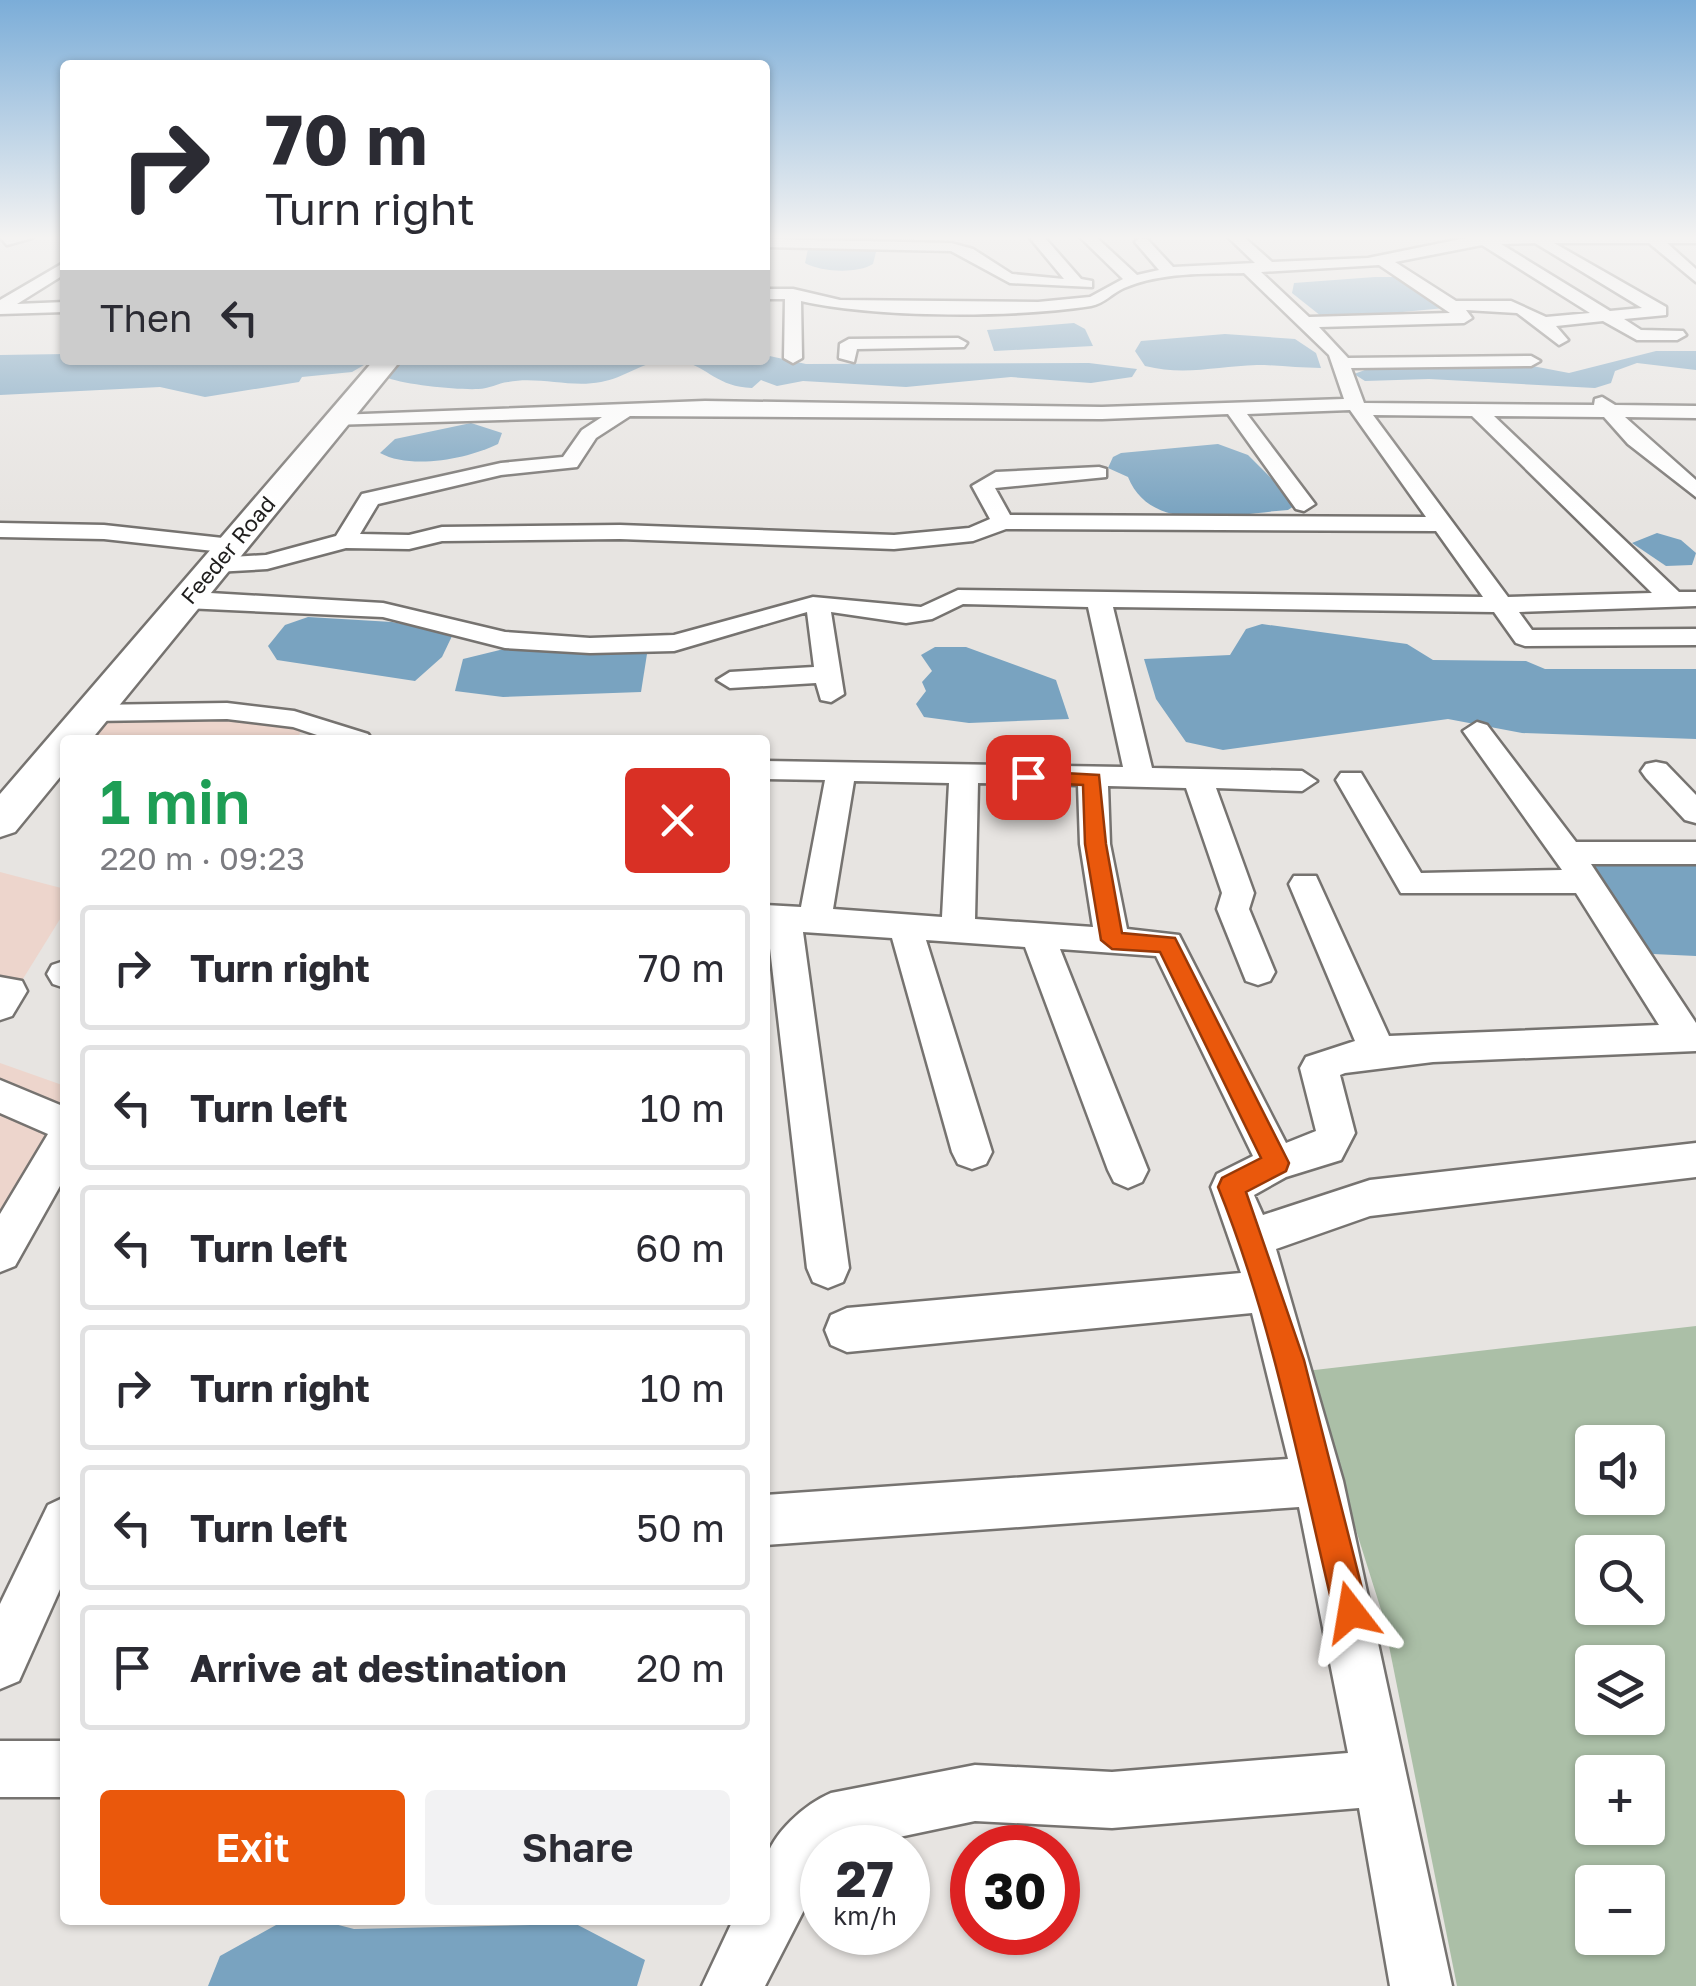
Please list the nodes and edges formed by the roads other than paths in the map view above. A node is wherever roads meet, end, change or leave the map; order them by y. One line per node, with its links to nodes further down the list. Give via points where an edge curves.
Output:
1 (793, 331): 9 (street)
2 (957, 331): 8 (street)
3 (1313, 331): 13 (street)
4 (1551, 331): 7 (street)
5 (1631, 331): 6 (street)
6 (1678, 334)
7 (1560, 341)
8 (958, 343): 10 (street, via 849,344); 11 (street)
9 (793, 358)
10 (848, 358)
11 (967, 362)
12 (1532, 362): 13 (street)
13 (1339, 363): 17 (street)
14 (384, 365): 23 (street, Feeder Road)
15 (1644, 391): 20 (street, via 1594,394)
16 (536, 401): 24 (street, via 416,402)
17 (1357, 407): 18 (street); 19 (street); 30 (street)
18 (1234, 409): 21 (street); 27 (street)
19 (1477, 410): 20 (street); 36 (street)
20 (1610, 411): 22 (street); 26 (street)
21 (624, 412): 24 (street); 33 (street, via 590,434 570,464 502,469 370,499)
22 (1696, 412)
23 (337, 421): 24 (street); 34 (street, Feeder Road)
24 (387, 421)
25 (1099, 473): 29 (street, via 996,478 983,486)
26 (1696, 491)
27 (1304, 504)
28 (527, 511): 32 (street, via 444,513)
29 (1004, 522): 30 (street); 32 (street, via 973,534 894,542 620,532)
30 (1443, 524): 39 (street)
31 (0, 530): 34 (street, via 104,532)
32 (442, 534): 33 (street, via 409,542)
33 (345, 542): 34 (street, via 267,562)
34 (224, 555): 37 (street, Feeder Road)
35 (1099, 599): 38 (street, via 958,597 925,616 897,617); 39 (street); 50 (street)
36 (1685, 600): 39 (street)
37 (185, 601): 40 (street, via 385,610 488,637 540,641 655,644); 43 (street, Feeder Road)
38 (818, 604): 40 (street, via 783,608); 40 (street, via 830,684 730,693)
39 (1500, 605): 41 (street, via 1526,638)
40 (731, 629)
41 (1696, 636)
42 (1477, 731): 58 (street)
43 (75, 732): 44 (street, via 260,711)
44 (347, 735)
45 (60, 750): 56 (street, Feeder Road)
46 (770, 770): 48 (street)
47 (1656, 771): 55 (street)
48 (840, 772): 49 (street); 60 (street)
49 (964, 776): 51 (street); 62 (street)
50 (1140, 777): 51 (street); 52 (street)
51 (1093, 779): 64 (street)
52 (1198, 779): 54 (street); 65 (street, via 1238,893 1233,909)
53 (1351, 780): 58 (street, via 1412,885)
54 (1302, 781)
55 (1696, 813)
56 (0, 822)
57 (1696, 853): 58 (street)
58 (1577, 867): 69 (street, via 1687,1039)
59 (1305, 884): 69 (street)
60 (788, 919): 61 (street); 68 (street)
61 (905, 926): 62 (street); 73 (street)
62 (958, 930): 63 (street)
63 (1037, 934): 64 (street); 76 (street)
64 (1112, 940): 75 (street, via 1167,944)
65 (1258, 972)
66 (0, 991): 67 (street, via 10,992)
67 (0, 1006)
68 (779, 1006): 79 (street)
69 (1377, 1050): 75 (street, via 1334,1058 1319,1068 1336,1133 1328,1148)
70 (0, 1096): 71 (street)
71 (60, 1122)
72 (60, 1150): 78 (street)
73 (972, 1152)
74 (1696, 1160): 77 (street, via 1370,1198)
75 (1276, 1163): 77 (street, via 1231,1187)
76 (1128, 1170)
77 (1252, 1238): 80 (street)
78 (0, 1252)
79 (828, 1268)
80 (1268, 1292): 81 (street); 82 (street)
81 (847, 1330)
82 (1319, 1481): 83 (street); 88 (street)
83 (770, 1520)
84 (60, 1533): 85 (street)
85 (0, 1662)
86 (0, 1769): 87 (street)
87 (60, 1769)
88 (1382, 1778): 89 (street, via 1112,1800 974,1792 831,1822 804,1850); 92 (street)
89 (770, 1908)
90 (761, 1925): 91 (street)
91 (733, 1986)
92 (1421, 1986)

